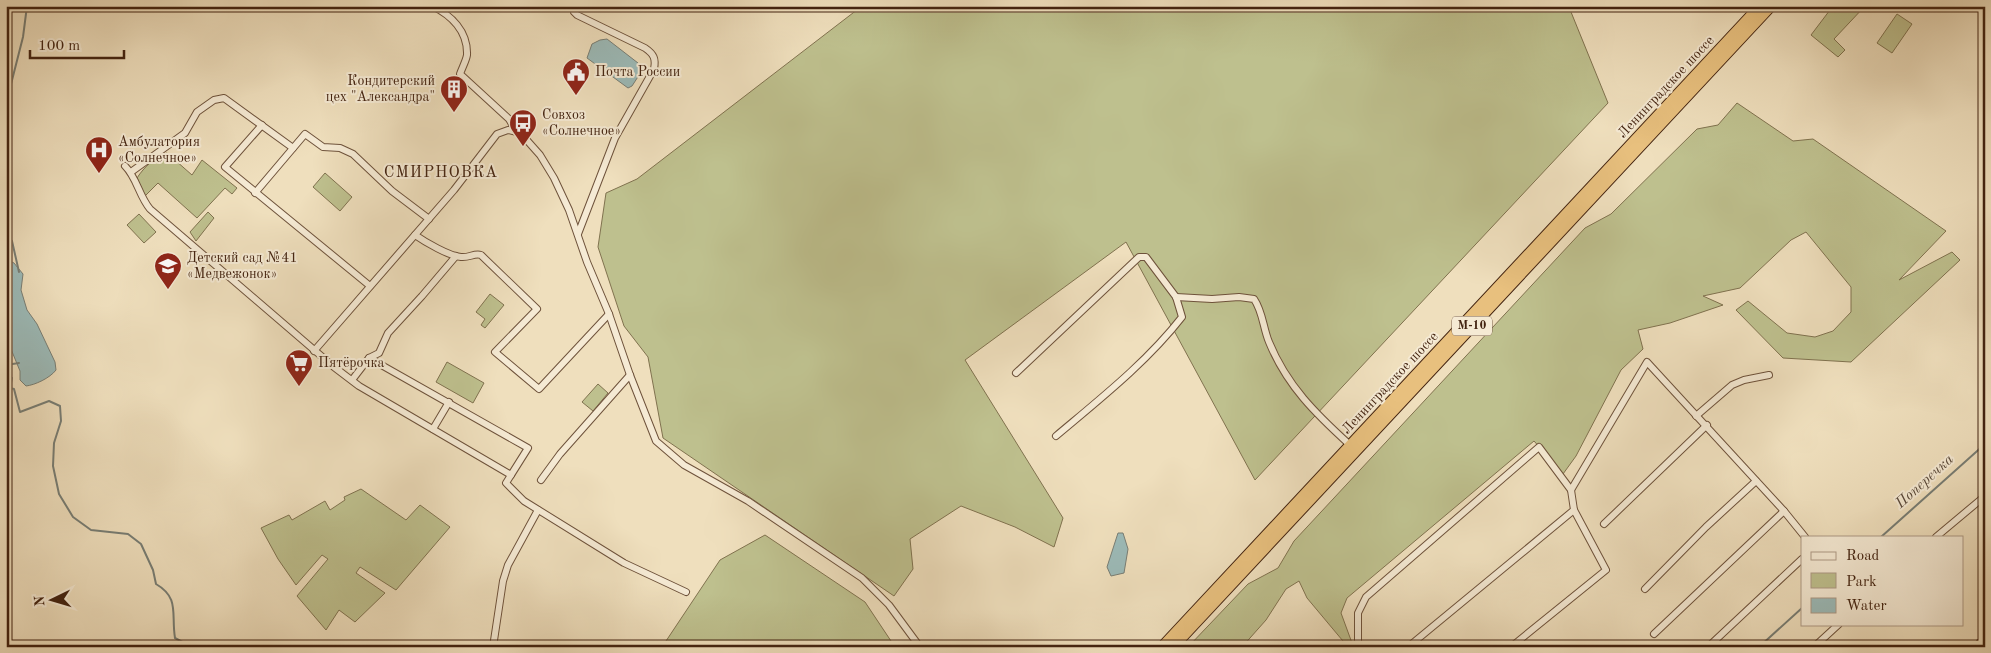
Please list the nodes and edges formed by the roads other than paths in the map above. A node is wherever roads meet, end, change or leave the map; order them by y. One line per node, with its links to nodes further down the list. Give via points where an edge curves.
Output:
1 (432, 6): 6 (street, via 458,24 464,38 467,55 460,74 509,119)
2 (573, 6): 12 (street, via 577,15 645,48 655,59 654,69 615,138)
3 (1760, 6): 29 (highway, Ленинградское шоссе / М-10)
4 (1770, 6): 49 (highway, Ленинградское шоссе / М-10)
5 (262, 125): 7 (street); 9 (street, via 224,98 214,100 197,112 185,133); 10 (street, via 225,167)
6 (516, 131): 11 (street, via 498,134); 12 (street, via 540,155 558,186)
7 (293, 148): 10 (street); 11 (street, via 305,134 323,147 344,149)
8 (125, 166): 9 (street)
9 (131, 172): 18 (street, via 150,209)
10 (256, 193): 15 (street)
11 (429, 219): 13 (street)
12 (578, 234): 17 (street)
13 (415, 235): 14 (street); 15 (street)
14 (456, 256): 17 (street, via 481,255 537,309 495,352 539,389); 19 (street, via 388,333 379,353)
15 (370, 286): 18 (street)
16 (1176, 297): 20 (street, via 1146,258 1139,257); 28 (street, via 1182,317 1170,333 1111,390); 29 (street, via 1254,299 1261,308 1269,342 1298,393)
17 (610, 314): 21 (street)
18 (314, 351): 23 (street)
19 (369, 358): 23 (street); 24 (street)
20 (1016, 372)
21 (630, 375): 31 (street); 47 (street, via 651,431 663,449 862,578 889,605)
22 (1769, 375): 25 (street, via 1732,385)
23 (352, 380): 27 (street)
24 (449, 402): 27 (street); 30 (street, via 528,448)
25 (1696, 416): 26 (street); 33 (street, via 1647,362)
26 (1707, 425): 32 (street); 38 (street)
27 (433, 429): 30 (street)
28 (1056, 436)
29 (1350, 445): 48 (highway, Ленинградское шоссе / М-10)
30 (511, 475): 35 (street, via 506,483)
31 (541, 480)
32 (1756, 481): 37 (street); 42 (street)
33 (1572, 490): 36 (street); 50 (street, via 1539,447 1366,598 1358,613)
34 (1985, 496): 40 (street)
35 (538, 510): 43 (street, via 624,563); 46 (street, via 508,565)
36 (1574, 510): 51 (street); 52 (street, via 1606,570)
37 (1784, 511): 39 (street); 45 (street)
38 (1604, 524)
39 (1804, 536)
40 (1937, 536)
41 (1801, 560): 53 (street)
42 (1645, 588)
43 (686, 592)
44 (1837, 626): 54 (street)
45 (1654, 634)
46 (493, 647)
47 (920, 647)
48 (1162, 647)
49 (1173, 647)
50 (1358, 647)
51 (1408, 647)
52 (1511, 647)
53 (1708, 647)
54 (1814, 647)

